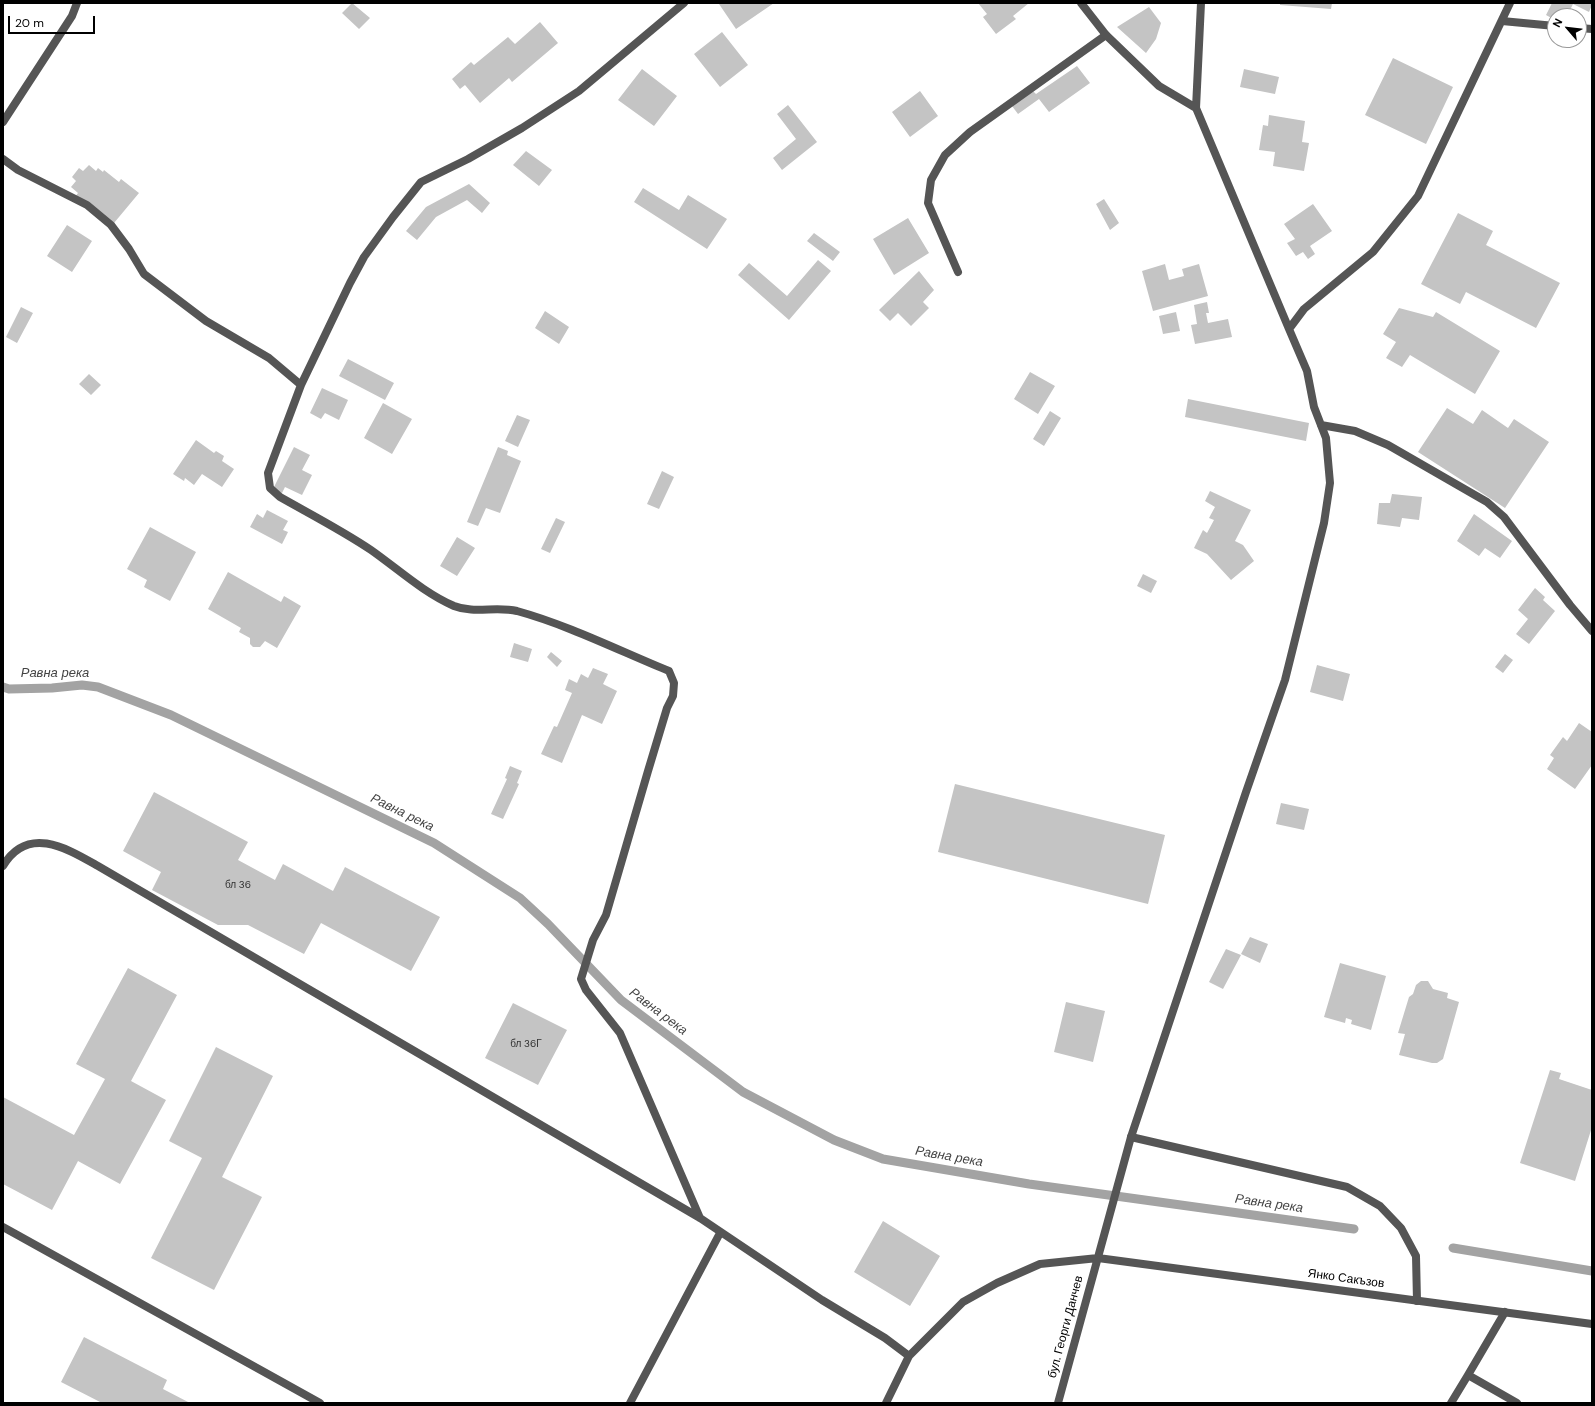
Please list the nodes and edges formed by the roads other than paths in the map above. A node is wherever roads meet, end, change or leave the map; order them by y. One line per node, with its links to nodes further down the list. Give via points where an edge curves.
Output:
1 (77, 3): 10 (street, via 72,16)
2 (684, 3): 14 (street, via 579,91 488,148 421,182 364,257)
3 (1081, 3): 8 (street)
4 (1201, 3): 9 (street)
5 (1510, 3): 6 (street)
6 (1502, 21): 7 (street); 13 (street, via 1418,196 1373,252 1304,309)
7 (1547, 25)
8 (1106, 35): 9 (street, via 1159,86); 12 (street, via 970,132 945,155 931,180 928,203)
9 (1196, 108): 13 (street, бул. Георги Данчев)
10 (3, 122)
11 (3, 159): 14 (street, via 18,170 87,205 111,225 144,274 206,321 269,358)
12 (958, 272)
13 (1289, 329): 15 (street, бул. Георги Данчев, via 1306,371)
14 (302, 385): 20 (street, via 268,473 270,488 280,497 370,549 438,598 456,606 476,610 496,608 517,611 669,671 674,683 673,696 667,708 606,915 593,940 581,979 586,990 620,1033)
15 (1321, 425): 16 (street, via 1355,431 1388,445 1487,502 1504,517 1570,605); 19 (street, бул. Георги Данчев, via 1326,438 1330,482 1324,523 1285,680)
16 (1589, 623): 17 (street)
17 (1592, 631)
18 (3, 866): 20 (street, via 13,854 29,846 44,843 63,847)
19 (1131, 1137): 23 (street, бул. Георги Данчев); 24 (street, via 1347,1186 1380,1206 1401,1228 1416,1256)
20 (700, 1218): 22 (street)
21 (3, 1227): 29 (street)
22 (720, 1233): 27 (street); 30 (street)
23 (1098, 1258): 24 (street, Янко Сакъзов); 27 (street, Янко Сакъзов, via 1040,1264 998,1283 963,1302); 32 (street, бул. Георги Данчев)
24 (1417, 1301): 25 (street, Янко Сакъзов)
25 (1505, 1312): 26 (street, Янко Сакъзов); 28 (street)
26 (1592, 1324)
27 (909, 1356): 31 (street, Янко Сакъзов)
28 (1468, 1375): 33 (street); 34 (street)
29 (320, 1403)
30 (630, 1403)
31 (886, 1403)
32 (1058, 1403)
33 (1451, 1403)
34 (1517, 1403)

